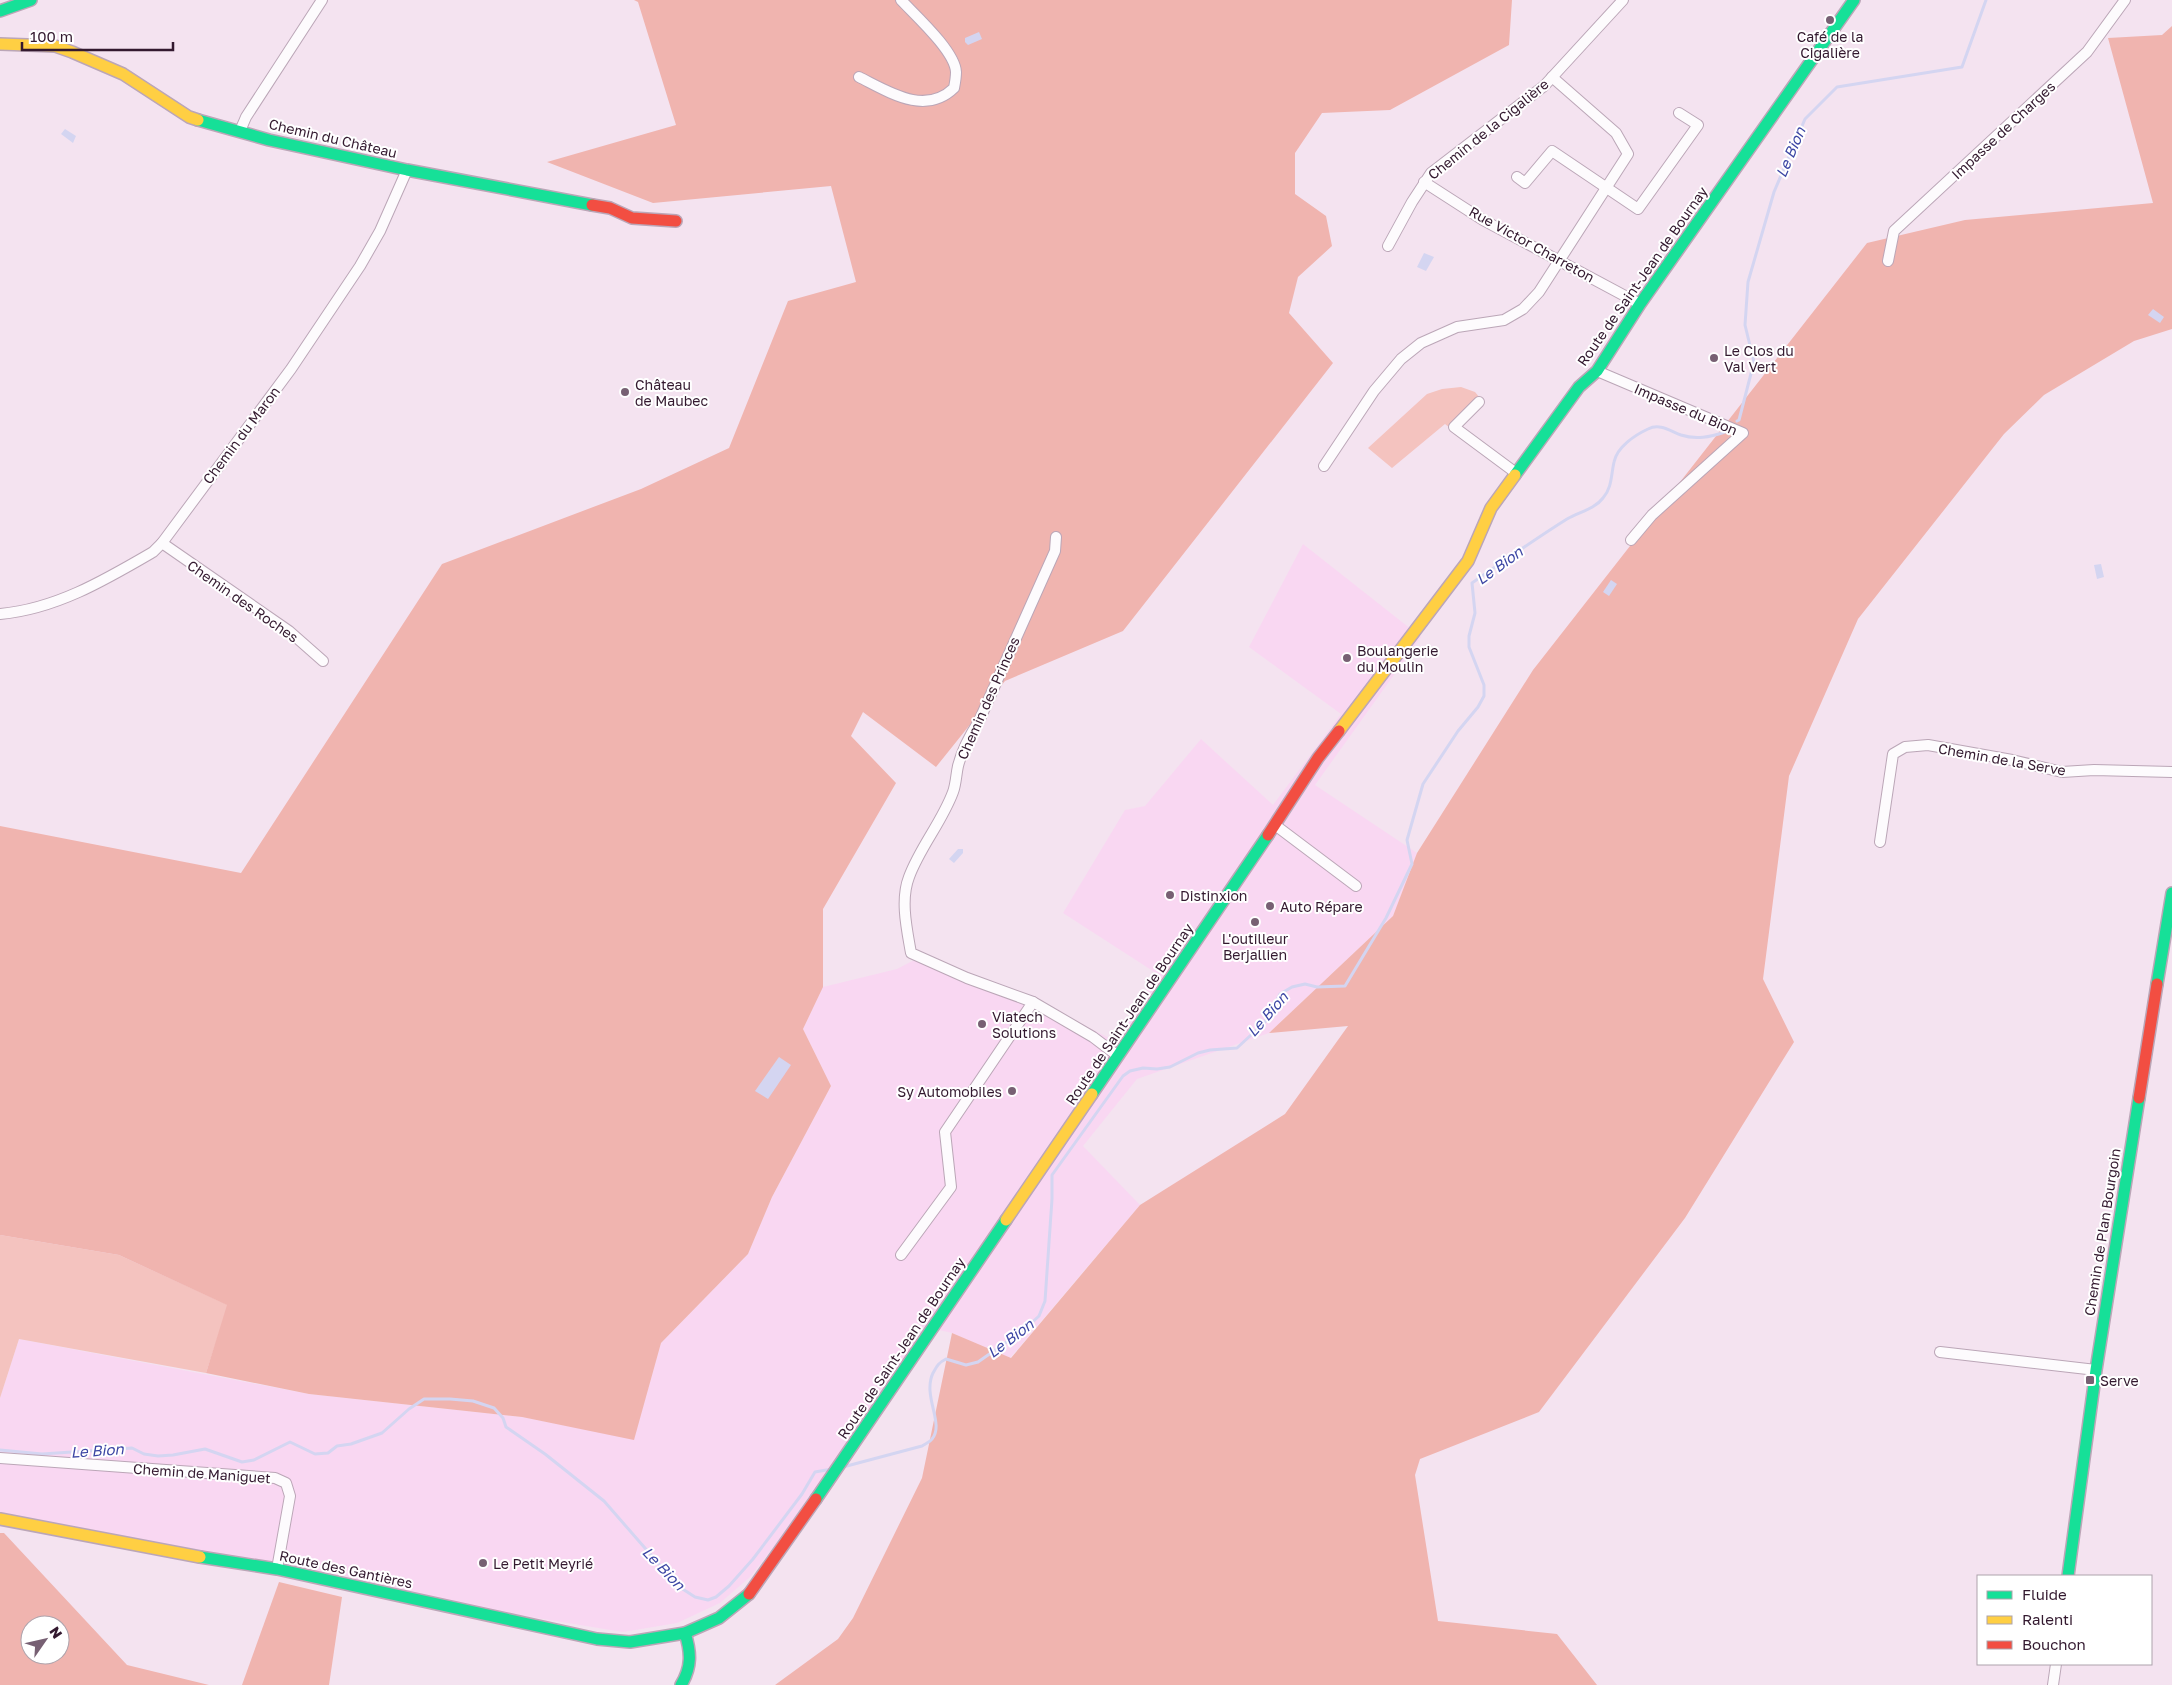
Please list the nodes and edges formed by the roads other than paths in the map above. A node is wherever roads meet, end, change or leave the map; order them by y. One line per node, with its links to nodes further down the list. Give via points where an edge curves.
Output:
1 (31, 0): 7 (main road)
2 (322, 0): 12 (street)
3 (900, 0): 9 (street, via 939,40 953,61 956,71 954,88 935,101 926,102 889,92)
4 (1624, 0): 10 (street, Chemin de la Cigalière)
5 (1854, 0): 21 (main road, Route de Saint-Jean de Bournay)
6 (2125, 0): 20 (street, Impasse de Charges, via 2087,52 1894,231)
7 (0, 11)
8 (0, 44): 12 (main road, Chemin du Château, via 64,49 123,74 189,117)
9 (859, 77)
10 (1552, 77): 15 (street, Chemin de la Cigalière, via 1431,173); 16 (street, via 1616,132 1628,154)
11 (1679, 113): 16 (street, via 1698,125 1638,209)
12 (240, 131): 13 (main road, Chemin du Château)
13 (407, 170): 17 (main road, Chemin du Château, via 610,208 632,218); 28 (street, Chemin du Maron, via 380,231 360,266 291,369)
14 (1517, 177): 16 (street, via 1525,182 1552,151)
15 (1424, 182): 18 (street, Chemin de la Cigalière); 19 (street, Rue Victor Charreton, via 1483,220)
16 (1606, 188): 19 (street)
17 (676, 221)
18 (1388, 246)
19 (1560, 260): 21 (street, Rue Victor Charreton); 24 (street, via 1523,309 1504,320 1456,327 1421,343 1401,359 1374,391)
20 (1888, 261)
21 (1640, 304): 22 (main road, Route de Saint-Jean de Bournay)
22 (1597, 371): 25 (main road, Route de Saint-Jean de Bournay, via 1579,387); 27 (street, Impasse du Bion, via 1743,433 1652,515)
23 (1479, 402): 25 (street, via 1454,427)
24 (1324, 466)
25 (1516, 472): 32 (main road, Route de Saint-Jean de Bournay, via 1492,508 1463,568 1318,758)
26 (1056, 536): 37 (street, Chemin des Princes, via 1056,551 970,735 943,816 908,878 905,898 911,953)
27 (1631, 540)
28 (162, 543): 29 (street, Chemin du Maron, via 153,552 71,596 36,608); 30 (street, Chemin des Roches, via 289,631)
29 (0, 614)
30 (323, 661)
31 (2172, 772): 33 (street, Chemin de la Serve, via 2062,772 1928,745 1905,747 1893,754)
32 (1275, 825): 34 (street); 38 (main road, Route de Saint-Jean de Bournay)
33 (1880, 842)
34 (1356, 886)
35 (2172, 893): 36 (main road, Chemin de Plan Bourgoin)
36 (2168, 941): 41 (main road, Chemin de Plan Bourgoin)
37 (1033, 1002): 38 (street, Chemin des Princes, via 1093,1037); 39 (street, via 946,1132 951,1187)
38 (1118, 1056): 44 (main road, Route de Saint-Jean de Bournay)
39 (902, 1255)
40 (1940, 1352): 41 (street)
41 (2096, 1370): 46 (main road, Chemin de Plan Bourgoin)
42 (0, 1458): 45 (street, Chemin de Maniguet, via 275,1478 286,1483 290,1496)
43 (0, 1519): 45 (main road, Route des Gantières, via 160,1551)
44 (776, 1558): 47 (main road, Route des Gantières, via 748,1595 719,1618)
45 (277, 1569): 47 (main road, Route des Gantières, via 597,1639 630,1642)
46 (2068, 1575)
47 (685, 1633): 49 (main road, via 692,1660)
48 (2056, 1665): 50 (street)
49 (681, 1685)
50 (2053, 1685)

